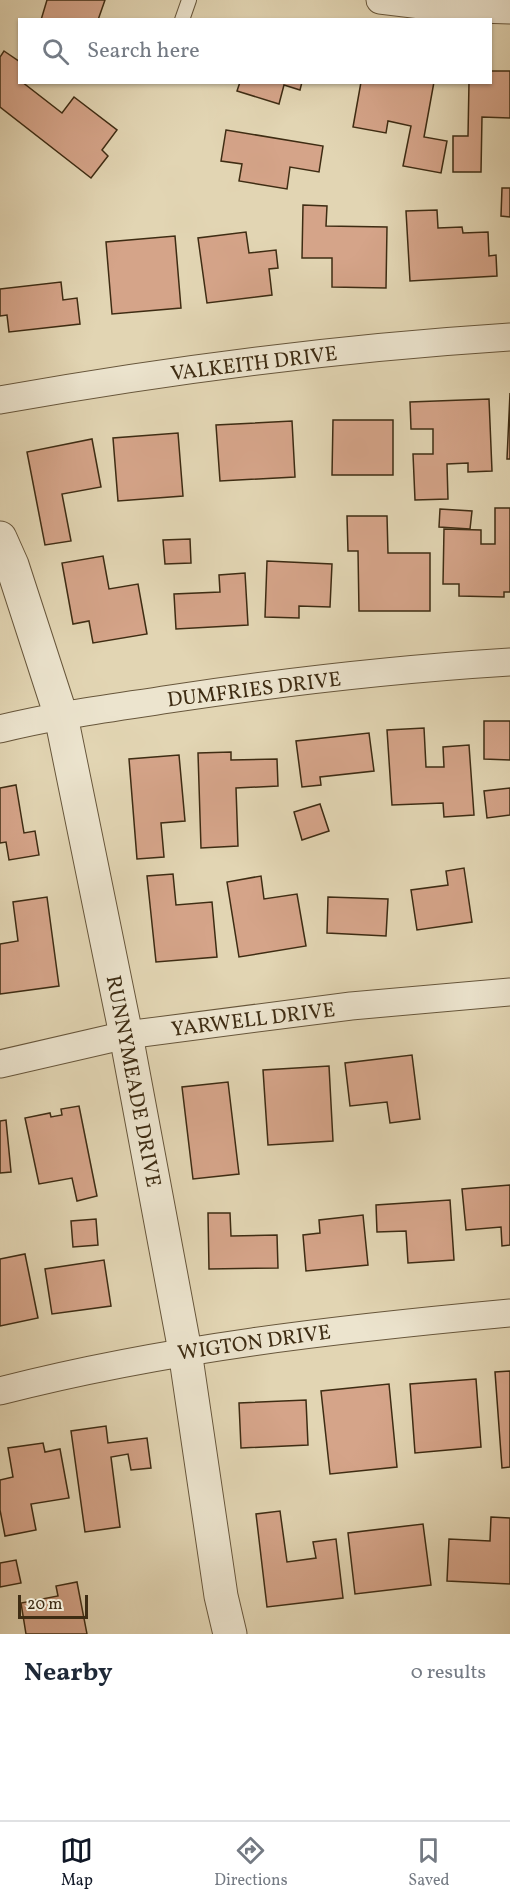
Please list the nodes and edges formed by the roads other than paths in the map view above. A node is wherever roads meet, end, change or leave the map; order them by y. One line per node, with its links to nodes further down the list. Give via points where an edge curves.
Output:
1 (189, 0): 4 (lane)
2 (380, 0): 3 (street)
3 (510, 10)
4 (183, 18)
5 (510, 337): 6 (street, VALKEITH DRIVE, via 314,355)
6 (0, 400)
7 (0, 538): 9 (street, RUNNYMEADE DRIVE)
8 (510, 662): 9 (street, DUMFRIES DRIVE, via 259,685)
9 (61, 716): 10 (street, DUMFRIES DRIVE); 12 (street, RUNNYMEADE DRIVE)
10 (0, 729)
11 (510, 993): 12 (street, YARWELL DRIVE, via 351,1006)
12 (126, 1035): 13 (street, YARWELL DRIVE); 15 (street, RUNNYMEADE DRIVE)
13 (0, 1064)
14 (510, 1313): 15 (street, WIGTON DRIVE)
15 (185, 1351): 16 (street, WIGTON DRIVE); 17 (street, RUNNYMEADE DRIVE)
16 (0, 1391)
17 (230, 1634)

